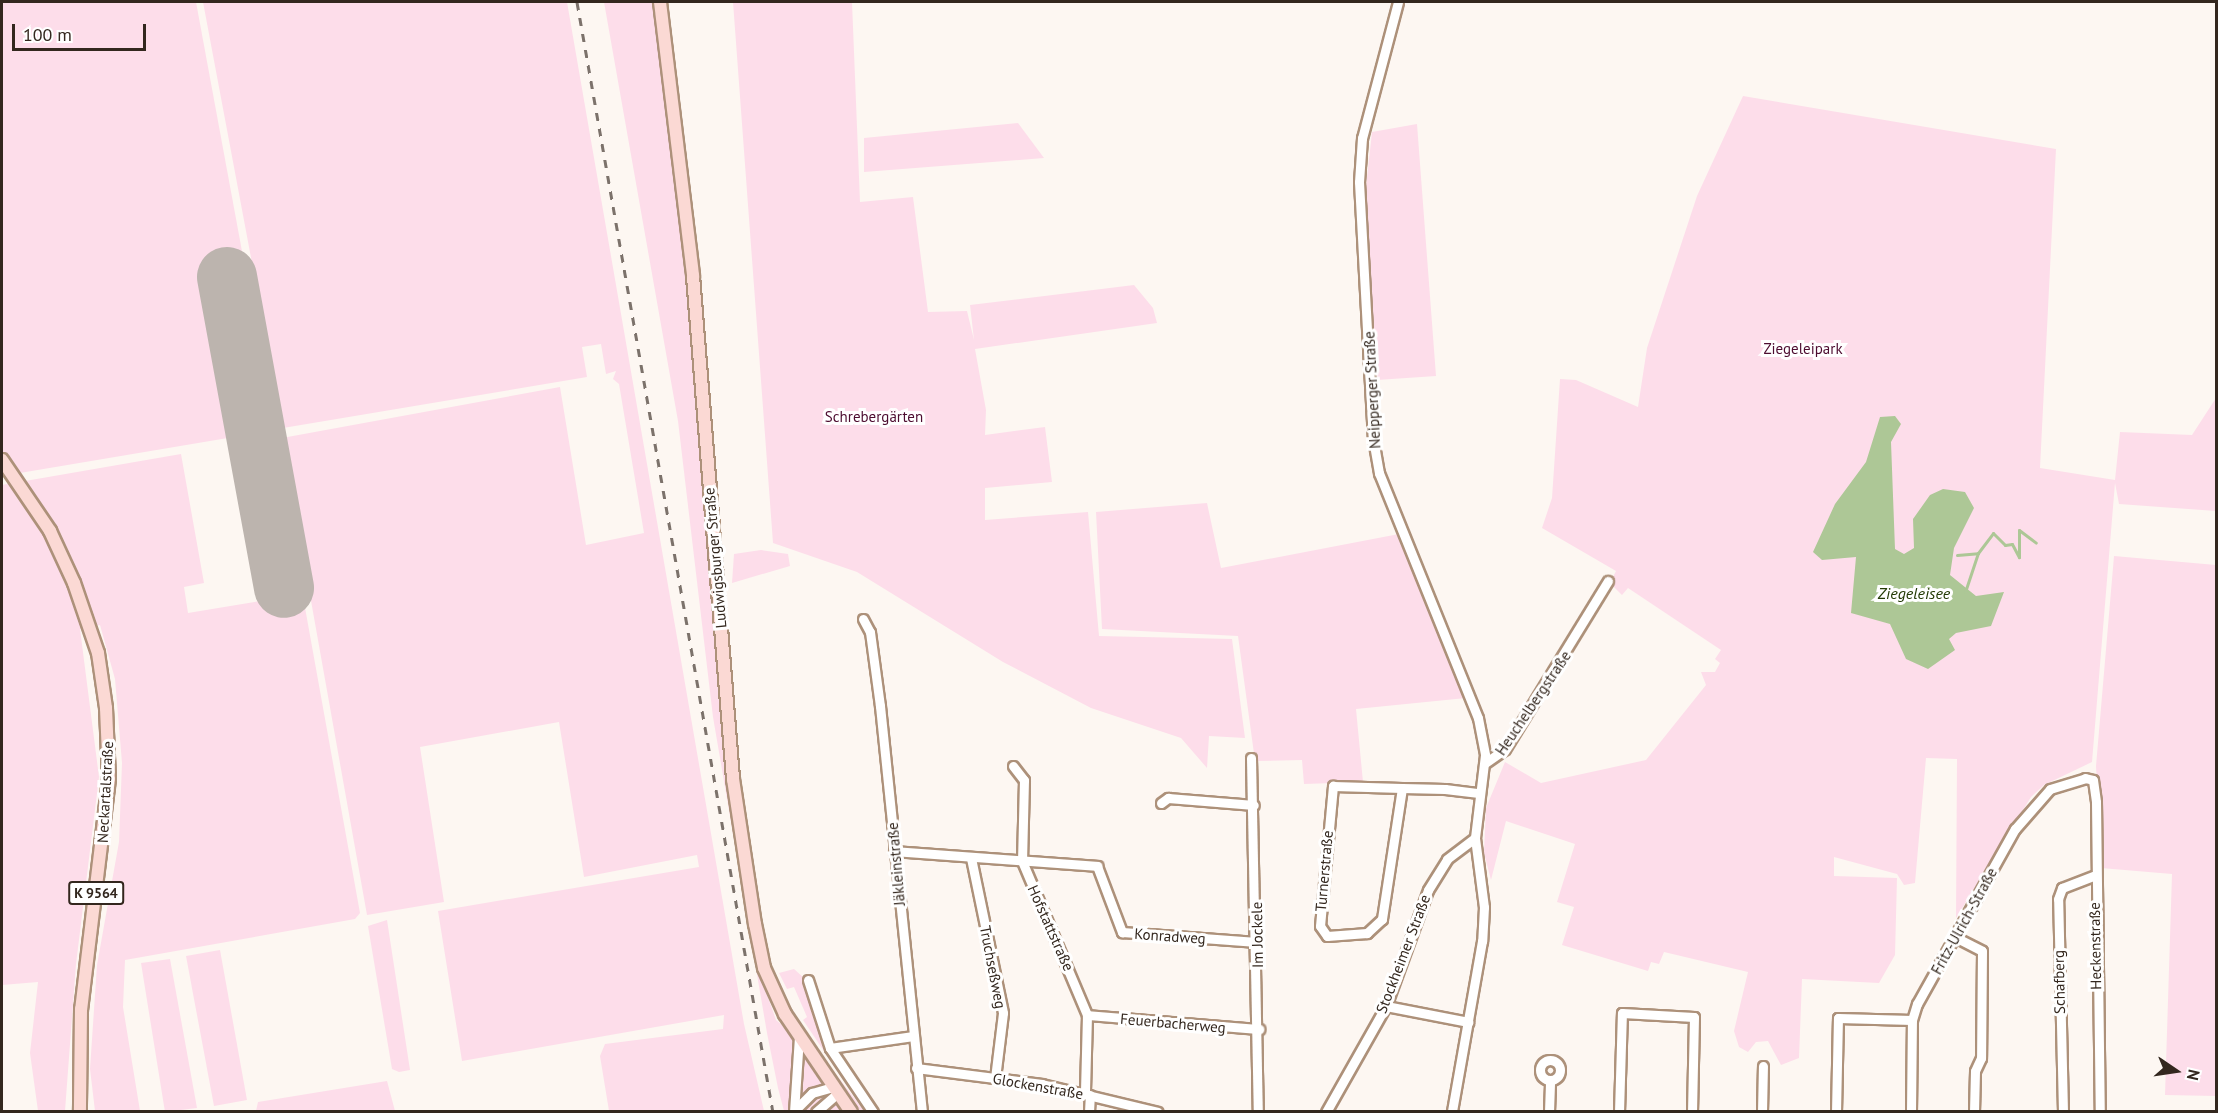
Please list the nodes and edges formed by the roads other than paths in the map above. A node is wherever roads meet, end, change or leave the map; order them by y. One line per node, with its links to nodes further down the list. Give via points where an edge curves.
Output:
1 (660, 2): 28 (main road, Ludwigsburger Straße, via 693,276 740,830 764,968)
2 (1398, 2): 7 (street, Neipperger Straße, via 1362,138 1359,182 1373,439 1378,473 1478,718)
3 (2, 460): 37 (main road, Neckartalstraße / K 9564, via 62,556 85,613 101,675 109,779 81,1009)
4 (1608, 581): 7 (street, Heuchelbergstraße, via 1505,749)
5 (862, 619): 15 (street, Jäkleinstraße, via 870,632 880,704)
6 (1251, 758): 13 (street, Im Jockele)
7 (1485, 763): 11 (street, Heuchelbergstraße)
8 (1013, 766): 17 (street, Hofstattstraße, via 1024,780)
9 (2093, 780): 18 (street, Heckenstraße); 19 (street, Fritz-Ulrich-Straße, via 2050,789 2034,803)
10 (1402, 788): 10 (street, Turnerstraße, via 1331,789 1320,926 1327,936 1366,933 1382,919); 11 (street, Turnerstraße)
11 (1479, 793): 14 (street, Heuchelbergstraße)
12 (1161, 803): 13 (street, via 1168,798)
13 (1254, 805): 20 (street, Im Jockele)
14 (1475, 838): 22 (street, Stockheimer Straße, via 1447,859 1418,909); 25 (street, Heuchelbergstraße, via 1484,907)
15 (894, 851): 16 (street); 27 (street, Jäkleinstraße)
16 (971, 858): 17 (street); 32 (street, Truchseßweg, via 1003,1013)
17 (1022, 861): 20 (street, Konradweg, via 1097,866 1122,932); 23 (street, Hofstattstraße)
18 (2094, 876): 54 (street, Schafberg, via 2062,888 2058,899); 55 (street, Heckenstraße)
19 (1955, 937): 24 (street, Fritz-Ulrich-Straße); 53 (street, via 1982,951 1981,1058 1975,1071)
20 (1257, 942): 26 (street, Im Jockele)
21 (808, 980): 29 (street)
22 (1386, 1006): 25 (street); 45 (street, Stockheimer Straße)
23 (1087, 1015): 26 (street, Feuerbacherweg); 35 (street, Hofstattstraße)
24 (1912, 1020): 51 (street, via 1838,1018); 52 (street, Fritz-Ulrich-Straße)
25 (1468, 1022): 46 (street, Heuchelbergstraße)
26 (1259, 1029): 44 (street, Im Jockele)
27 (913, 1036): 29 (street); 31 (street, Jäkleinstraße)
28 (799, 1037): 34 (main road, Ludwigsburger Straße); 36 (street)
29 (830, 1048): 40 (street)
30 (1763, 1066): 50 (street)
31 (916, 1068): 32 (street, Glockenstraße); 41 (street, Jäkleinstraße)
32 (994, 1078): 35 (street, Glockenstraße)
33 (1550, 1080): 47 (street)
34 (836, 1090): 36 (street, via 812,1093); 38 (street); 39 (main road, Ludwigsburger Straße)
35 (1088, 1095): 42 (street, Hofstattstraße); 43 (street, Glockenstraße)
36 (794, 1111)
37 (80, 1112)
38 (816, 1112)
39 (851, 1112)
40 (873, 1112)
41 (922, 1112)
42 (1089, 1112)
43 (1158, 1112)
44 (1258, 1112)
45 (1326, 1112)
46 (1452, 1112)
47 (1549, 1112)
48 (1619, 1112): 49 (street, via 1622,1013 1694,1017)
49 (1692, 1112)
50 (1762, 1112)
51 (1836, 1112)
52 (1911, 1112)
53 (1974, 1112)
54 (2063, 1112)
55 (2100, 1112)

